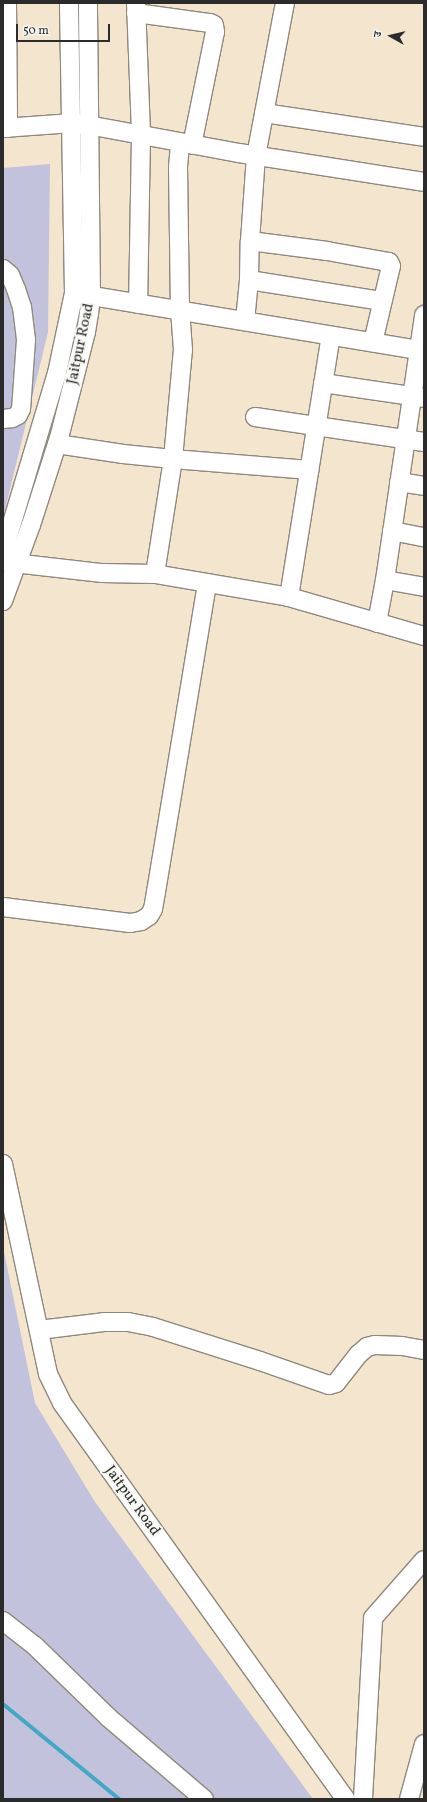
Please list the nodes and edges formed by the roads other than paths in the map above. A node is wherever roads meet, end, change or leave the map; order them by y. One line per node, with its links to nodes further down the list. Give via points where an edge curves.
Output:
1 (7, 3): 8 (street)
2 (69, 3): 7 (street, Jaitpur Road)
3 (88, 3): 7 (street, Jaitpur Road)
4 (285, 3): 6 (street)
5 (136, 8): 9 (street); 11 (street, via 214,25)
6 (264, 113): 10 (street); 12 (street)
7 (80, 124): 8 (street); 9 (street); 17 (street, Jaitpur Road)
8 (5, 128)
9 (141, 136): 11 (street); 19 (street)
10 (424, 137)
11 (186, 144): 12 (street); 20 (street, via 178,167)
12 (256, 156): 13 (street); 14 (street)
13 (424, 182)
14 (250, 241): 16 (street); 18 (street, via 304,247 389,262)
15 (3, 270): 29 (street, via 10,275 22,307 26,340 21,409 18,415)
16 (249, 280): 18 (street); 22 (street)
17 (83, 295): 19 (street); 33 (street, Jaitpur Road, via 86,332); 40 (street, Jaitpur Road, via 57,373)
18 (382, 301): 24 (street)
19 (138, 304): 20 (street)
20 (180, 310): 22 (street); 34 (street, via 183,350)
21 (424, 315): 25 (street)
22 (245, 321): 23 (street)
23 (331, 336): 24 (street); 26 (street)
24 (373, 342): 25 (street)
25 (421, 351): 27 (street)
26 (323, 383): 27 (street); 30 (street)
27 (418, 397): 31 (street)
28 (255, 417): 30 (street)
29 (3, 419)
30 (316, 426): 31 (street); 35 (street)
31 (405, 439): 32 (street); 36 (street)
32 (424, 442)
33 (57, 444): 34 (street); 40 (street, Jaitpur Road, via 30,525)
34 (173, 459): 35 (street); 41 (street)
35 (310, 470): 45 (street)
36 (399, 482): 37 (street); 38 (street)
37 (424, 486)
38 (392, 531): 39 (street); 42 (street)
39 (424, 537)
40 (7, 559): 41 (street, via 102,573); 46 (street, Jaitpur Road)
41 (155, 574): 43 (street)
42 (386, 580): 44 (street); 47 (street)
43 (207, 583): 45 (street); 49 (street, via 153,909 141,921 130,923)
44 (424, 587)
45 (289, 597): 47 (street)
46 (3, 601)
47 (377, 623): 48 (street)
48 (424, 636)
49 (3, 907)
50 (3, 1164): 52 (street, Jaitpur Road)
51 (3, 1205): 58 (street, Jaitpur Road, via 40,1376 50,1398)
52 (39, 1330): 53 (street, via 104,1322 128,1322 153,1327 329,1385 336,1383 367,1347 402,1346); 59 (street, Jaitpur Road, via 48,1374 62,1403)
53 (424, 1350)
54 (424, 1560): 60 (street, via 374,1618)
55 (3, 1621): 57 (street, via 35,1646 110,1718)
56 (424, 1744): 61 (street)
57 (204, 1799)
58 (331, 1799)
59 (346, 1799)
60 (363, 1799)
61 (409, 1799)

